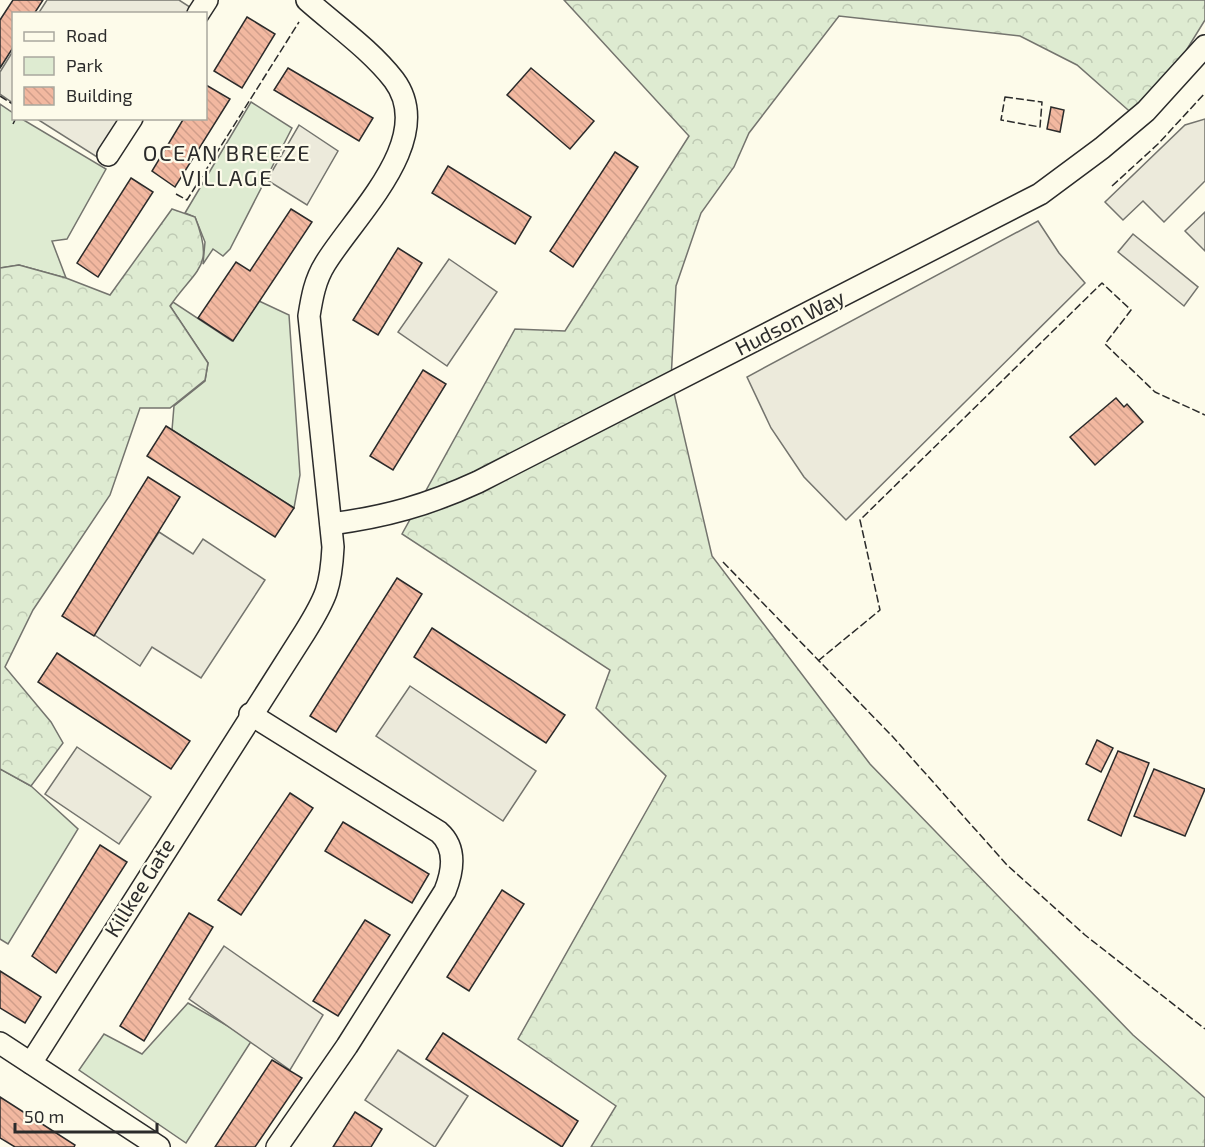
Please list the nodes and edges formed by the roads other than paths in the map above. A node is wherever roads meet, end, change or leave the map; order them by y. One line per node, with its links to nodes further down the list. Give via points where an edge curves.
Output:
1 (307, 0): 5 (street, Killkee Gate, via 394,80 404,98 406,118 400,152 325,265 314,289 309,316)
2 (1205, 46): 5 (street, Hudson Way, via 1146,111 1040,194 478,482 400,513)
3 (131, 120): 4 (street)
4 (108, 155)
5 (331, 524): 6 (street, Killkee Gate, via 332,578 326,598)
6 (250, 714): 8 (street, Killkee Gate); 10 (street, via 439,832 449,843 452,855 445,891 347,1046)
7 (0, 1043): 8 (street)
8 (31, 1063): 9 (street)
9 (159, 1147)
10 (277, 1147)

